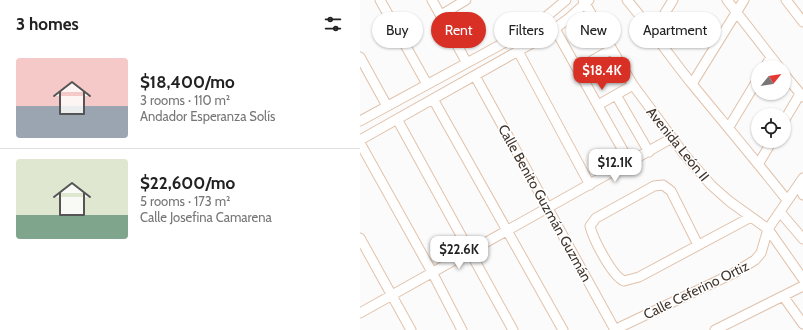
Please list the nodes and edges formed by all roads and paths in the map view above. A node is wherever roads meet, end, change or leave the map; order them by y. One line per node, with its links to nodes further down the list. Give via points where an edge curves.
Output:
1 (380, 0): 32 (street)
2 (432, 0): 11 (street)
3 (466, 0): 12 (street)
4 (566, 0): 28 (street, via 534,25)
5 (627, 0): 13 (street)
6 (673, 0): 14 (street)
7 (727, 0): 15 (street)
8 (744, 0): 15 (street)
9 (786, 0): 16 (street)
10 (586, 1): 17 (street); 22 (street, Avenida León II)
11 (439, 12)
12 (446, 12)
13 (637, 12)
14 (666, 12)
15 (736, 12): 25 (street); 33 (street)
16 (803, 22)
17 (558, 26)
18 (558, 34): 29 (street)
19 (459, 48): 28 (street)
20 (523, 48): 23 (street)
21 (666, 48): 33 (street)
22 (612, 49): 29 (street); 34 (street, Avenida León II)
23 (518, 51): 30 (street); 53 (street)
24 (360, 57): 40 (street)
25 (771, 57): 26 (street); 27 (street)
26 (769, 60)
27 (773, 60)
28 (467, 63): 32 (street)
29 (578, 69): 39 (street)
30 (475, 76): 38 (street); 56 (street, Calle Benito Guzmán Guzmán)
31 (791, 83): 37 (street)
32 (427, 84): 40 (street)
33 (692, 84): 44 (street)
34 (633, 85): 36 (street); 45 (street, Avenida León II)
35 (751, 91): 44 (street)
36 (616, 95): 39 (street); 49 (street)
37 (801, 95): 41 (street)
38 (433, 98): 42 (street); 60 (street)
39 (598, 105): 50 (street)
40 (388, 106): 43 (street)
41 (791, 110)
42 (397, 119): 46 (street); 64 (street)
43 (360, 121)
44 (729, 127): 51 (street)
45 (672, 138): 49 (street); 58 (street, Avenida León II, via 711,185)
46 (360, 140)
47 (360, 143): 65 (street)
48 (768, 148): 51 (street)
49 (649, 152): 50 (street)
50 (630, 163): 53 (street)
51 (759, 163): 55 (street)
52 (801, 181): 54 (street); 55 (street, Calle Ceferino Ortiz)
53 (590, 185): 56 (street)
54 (803, 195)
55 (788, 200): 57 (street, Calle Ceferino Ortiz)
56 (548, 210): 60 (street); 77 (street, Calle Benito Guzmán Guzmán)
57 (780, 212): 59 (street, Calle Ceferino Ortiz); 62 (street)
58 (751, 217): 59 (street, Avenida León II); 63 (street)
59 (768, 229): 66 (street, Avenida León II); 77 (street, Calle Ceferino Ortiz, via 761,253 755,260 734,273)
60 (507, 232): 64 (street); 76 (street)
61 (360, 238): 68 (street)
62 (803, 239)
63 (698, 245): 63 (street, via 639,277 624,281 616,275 594,238 590,226 596,218 654,186 663,185 671,192)
64 (470, 252): 65 (street); 75 (street)
65 (432, 272): 68 (street); 74 (street)
66 (803, 279)
67 (803, 286): 69 (street)
68 (392, 295): 70 (street); 73 (street)
69 (783, 296): 71 (street); 72 (street)
70 (360, 313)
71 (803, 324)
72 (721, 329)
73 (411, 330)
74 (462, 330)
75 (513, 330)
76 (563, 330)
77 (614, 330)

